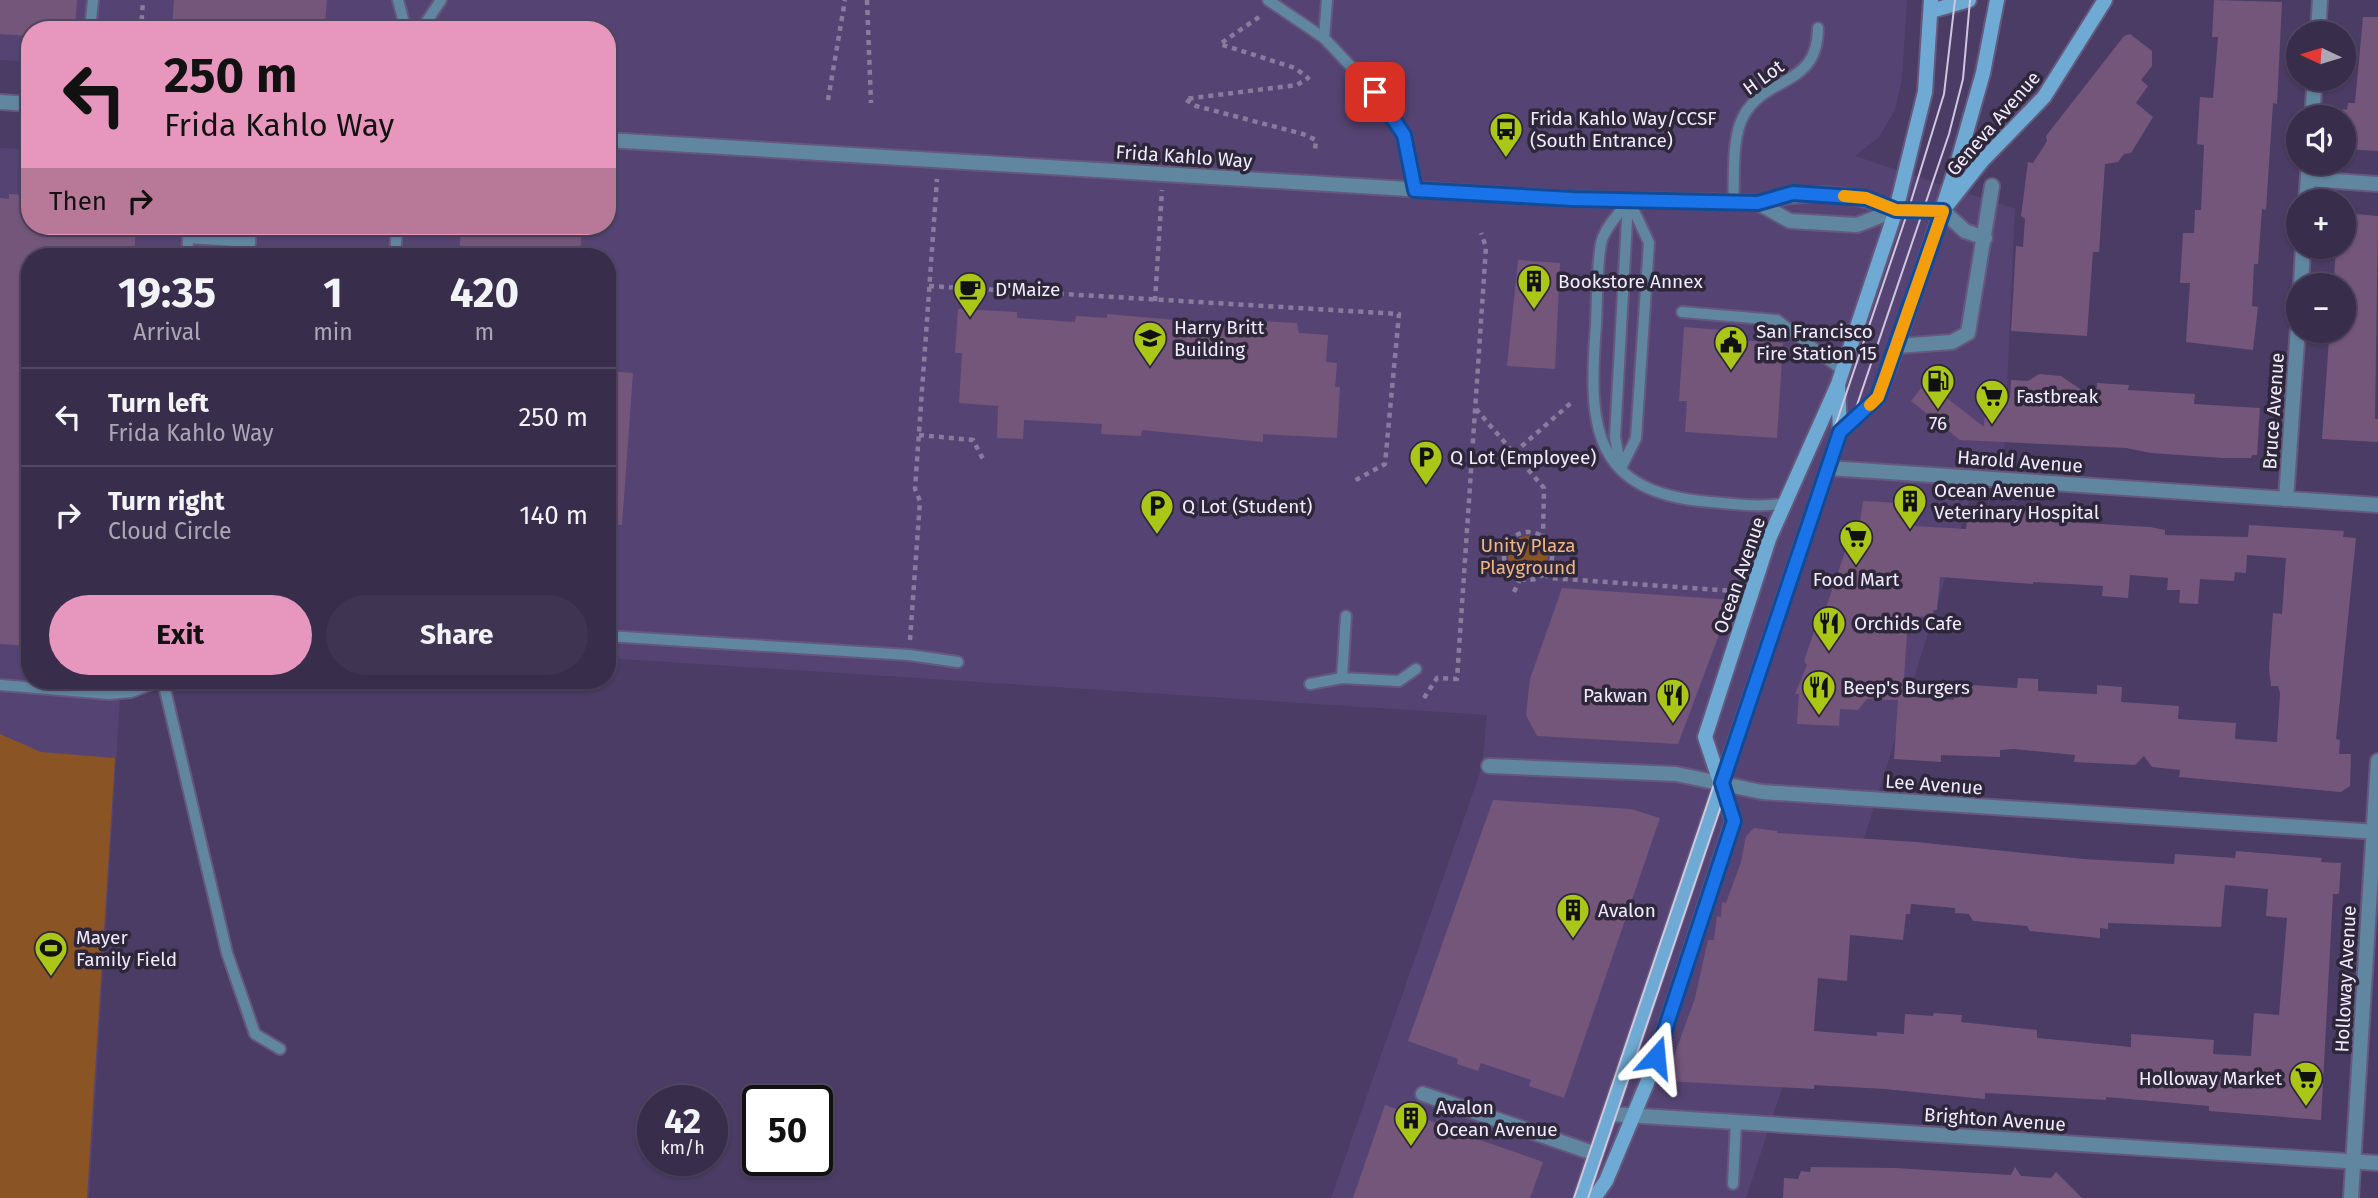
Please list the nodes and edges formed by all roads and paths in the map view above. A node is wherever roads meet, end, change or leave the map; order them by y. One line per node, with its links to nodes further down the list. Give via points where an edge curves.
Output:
1 (93, 0): 15 (lane)
2 (143, 0): 16 (path)
3 (398, 0): 17 (lane)
4 (441, 0): 18 (lane)
5 (845, 0): 22 (path)
6 (867, 0): 25 (path)
7 (1268, 0): 21 (lane)
8 (1326, 0): 21 (lane)
9 (1969, 0): 13 (main road)
10 (1997, 0): 40 (main road, Ocean Avenue, via 1983,73)
11 (2105, 0): 40 (main road, Geneva Avenue, via 2044,97 1982,161)
12 (2320, 0): 19 (street)
13 (1933, 4): 39 (main road, Ocean Avenue, via 1925,92)
14 (1259, 17): 27 (path, via 1220,44 1295,68 1308,78 1297,85 1185,99 1196,106 1303,134 1316,141)
15 (91, 21)
16 (142, 21)
17 (404, 21)
18 (427, 21)
19 (2319, 21)
20 (1818, 28): 37 (lane, H Lot, via 1814,59 1754,102 1738,127)
21 (1325, 38): 35 (lane, via 1375,92 1404,135)
22 (828, 100)
23 (0, 102): 24 (street)
24 (21, 103)
25 (870, 103)
26 (616, 141): 28 (street, Frida Kahlo Way)
27 (1315, 150)
28 (939, 160): 29 (street, Frida Kahlo Way); 49 (path)
29 (1163, 174): 35 (street, Frida Kahlo Way); 50 (path)
30 (2308, 175): 31 (street)
31 (2308, 179): 32 (street); 34 (street)
32 (2378, 184)
33 (1992, 186): 44 (street)
34 (2307, 189)
35 (1415, 190): 36 (street, Frida Kahlo Way)
36 (1629, 200): 37 (street, Frida Kahlo Way); 61 (lane, via 1615,437); 61 (lane, via 1649,243 1636,438); 61 (lane, via 1602,240 1592,386 1600,440)
37 (1733, 202): 38 (street, Frida Kahlo Way)
38 (1758, 203): 39 (street, Frida Kahlo Way, via 1793,193 1866,198); 39 (street, Frida Kahlo Way, via 1790,221 1857,225)
39 (1896, 210): 40 (main road, Frida Kahlo Way); 54 (main road, Ocean Avenue)
40 (1943, 211): 44 (street, via 1965,231); 53 (main road, Ocean Avenue)
41 (1481, 233): 56 (path, via 1486,247)
42 (189, 235): 45 (lane)
43 (250, 235): 46 (lane)
44 (1985, 238): 53 (street, via 1968,334 1952,342)
45 (189, 239): 46 (lane); 47 (lane)
46 (250, 242): 48 (lane)
47 (188, 248)
48 (250, 248)
49 (929, 286): 50 (path); 58 (path)
50 (1155, 301): 63 (path, via 1399,314 1385,464)
51 (1682, 312): 54 (lane, via 1777,320)
52 (2297, 343): 64 (street, Bruce Avenue)
53 (1897, 346): 57 (main road, Ocean Avenue, via 1878,397)
54 (1840, 377): 57 (main road, Ocean Avenue); 65 (main road, Ocean Avenue)
55 (1572, 402): 59 (path)
56 (1475, 408): 59 (path); 84 (path, via 1457,680 1437,678)
57 (1840, 432): 62 (main road, Ocean Avenue)
58 (919, 435): 60 (path, via 973,440); 74 (path, via 915,489 920,501)
59 (1514, 453): 67 (path, via 1544,488)
60 (983, 459)
61 (1621, 468): 65 (lane, via 1648,490 1676,499 1770,506)
62 (1828, 468): 64 (street, Harold Avenue); 87 (main road, Ocean Avenue)
63 (1354, 481)
64 (2286, 499): 66 (street, Harold Avenue)
65 (1786, 502): 87 (main road, Ocean Avenue, via 1769,538 1705,737)
66 (2378, 505)
67 (1543, 536): 68 (path, via 1553,559); 69 (path, via 1518,534 1508,542 1506,566)
68 (1544, 574): 69 (path, via 1538,579); 70 (path)
69 (1520, 579): 71 (path)
70 (1734, 591)
71 (1514, 592)
72 (1346, 616): 77 (lane)
73 (616, 637): 74 (lane)
74 (909, 655): 75 (lane)
75 (958, 662)
76 (1416, 668): 77 (lane, via 1399,681)
77 (1342, 678): 78 (lane)
78 (1310, 684)
79 (0, 685): 80 (lane)
80 (21, 687)
81 (48, 689): 82 (lane, via 109,694)
82 (139, 689)
83 (163, 689): 89 (lane, via 227,953 256,1034)
84 (1424, 698)
85 (2378, 761): 88 (street, Holloway Avenue)
86 (1489, 766): 87 (street, Lee Avenue, via 1676,775)
87 (1722, 783): 88 (street, Lee Avenue, via 1762,792); 91 (main road, Ocean Avenue); 92 (main road, Ocean Avenue, via 1734,821)
88 (2376, 832): 95 (street, Holloway Avenue)
89 (280, 1049)
90 (1423, 1094): 94 (street)
91 (1609, 1114): 92 (street, Brighton Avenue); 94 (main road, Ocean Avenue)
92 (1634, 1115): 93 (street, Brighton Avenue); 99 (main road, Ocean Avenue)
93 (1736, 1122): 95 (street, Brighton Avenue); 97 (lane)
94 (1596, 1154): 98 (main road, Ocean Avenue)
95 (2354, 1161): 96 (street, Brighton Avenue); 100 (street, Holloway Avenue)
96 (2378, 1163)
97 (1733, 1184)
98 (1581, 1198)
99 (1594, 1198)
100 (2351, 1198)

